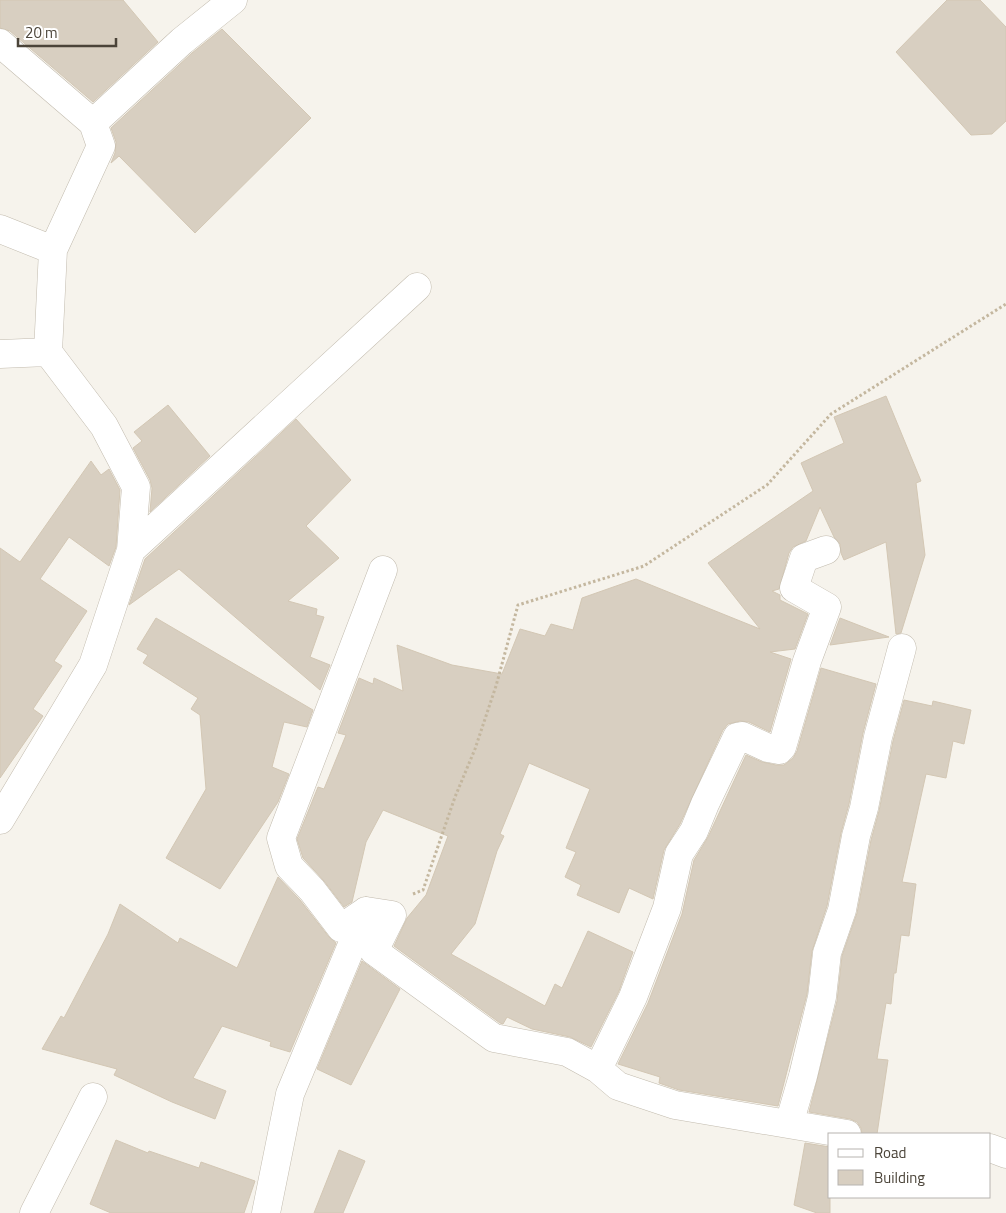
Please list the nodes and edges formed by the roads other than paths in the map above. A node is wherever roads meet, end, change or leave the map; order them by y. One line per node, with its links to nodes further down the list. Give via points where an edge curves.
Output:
1 (232, 0): 3 (street)
2 (0, 43): 3 (street)
3 (93, 123): 5 (street, via 101,146)
4 (0, 229): 5 (street)
5 (53, 250): 7 (street)
6 (417, 287): 9 (street)
7 (48, 352): 8 (street); 9 (street, via 104,426 136,487)
8 (0, 354)
9 (131, 550): 13 (street, via 93,665)
10 (826, 550): 15 (street, via 804,558 794,588 827,607 807,660 782,747 778,750 768,748 742,736 737,737 694,831 679,854 666,908 633,997)
11 (383, 570): 14 (street, via 281,838 289,866 341,928)
12 (902, 648): 17 (street, via 878,737 842,910 827,953 822,997)
13 (0, 820)
14 (366, 911): 15 (street, via 392,915 374,951 494,1038 566,1052); 22 (street, via 290,1094)
15 (598, 1069): 17 (street, via 618,1086 675,1105)
16 (93, 1097): 21 (street)
17 (788, 1124): 18 (street)
18 (841, 1133)
19 (991, 1148): 20 (street)
20 (1006, 1154)
21 (34, 1213)
22 (266, 1213)

